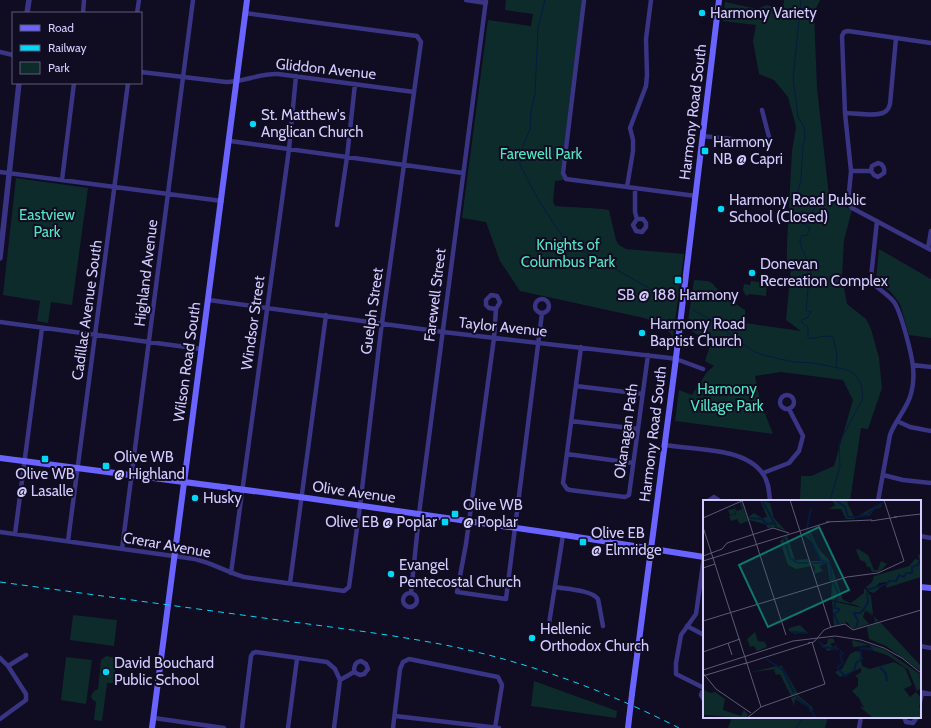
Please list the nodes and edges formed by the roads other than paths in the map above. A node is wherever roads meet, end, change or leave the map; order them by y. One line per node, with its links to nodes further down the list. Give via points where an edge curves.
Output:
1 (29, 0): 11 (street)
2 (84, 0): 12 (street)
3 (139, 0): 13 (street)
4 (193, 0): 21 (street, Highland Avenue)
5 (247, 0): 14 (main road, Wilson Road South)
6 (466, 0): 10 (street)
7 (584, 0): 42 (street, via 563,173 566,179)
8 (651, 0): 42 (street, via 646,39 646,86 630,128 633,151)
9 (719, 0): 30 (main road, Harmony Road South)
10 (486, 1): 39 (street, Farewell Street)
11 (27, 12)
12 (83, 12)
13 (137, 12)
14 (245, 13): 22 (main road, Wilson Road South); 27 (street, Guelph Street, via 417,36 421,42)
15 (896, 38): 16 (street); 29 (street, via 890,104 887,111 882,114); 29 (street, via 844,32 842,40)
16 (931, 43)
17 (0, 52): 18 (street)
18 (12, 55)
19 (142, 72): 21 (street, Gliddon Avenue)
20 (296, 76): 22 (street, Gliddon Avenue, via 271,74); 26 (street, Gliddon Avenue); 32 (street, Windsor Street)
21 (183, 77): 22 (street, Gliddon Avenue); 44 (street, Highland Avenue)
22 (237, 81): 31 (main road, Wilson Road South)
23 (19, 84): 38 (street)
24 (74, 84): 40 (street)
25 (128, 84): 41 (street, Cadillac Avenue South)
26 (355, 84): 27 (street, Gliddon Avenue); 33 (street)
27 (414, 92): 34 (street, Guelph Street)
28 (762, 110): 30 (street, via 769,137 766,142)
29 (845, 113): 36 (street)
30 (703, 136): 45 (main road, Harmony Road South)
31 (230, 141): 32 (street); 46 (main road, Wilson Road South)
32 (289, 149): 33 (street); 54 (street, Windsor Street)
33 (347, 157): 34 (street); 49 (street)
34 (404, 164): 39 (street); 59 (street, Guelph Street)
35 (871, 170): 36 (street)
36 (851, 171): 48 (street, via 849,205)
37 (0, 172): 38 (street)
38 (10, 173): 40 (street); 52 (street)
39 (463, 173): 61 (street, Farewell Street)
40 (62, 180): 41 (street)
41 (115, 187): 44 (street); 62 (street, Cadillac Avenue South)
42 (627, 187): 43 (street)
43 (635, 188): 45 (street); 47 (street)
44 (168, 194): 46 (street); 64 (street, Highland Avenue)
45 (696, 196): 69 (main road, Harmony Road South)
46 (222, 201): 53 (main road, Wilson Road South)
47 (637, 219)
48 (877, 222): 51 (street); 70 (street, via 872,282 886,292 896,304)
49 (337, 225)
50 (931, 231): 51 (street)
51 (930, 249)
52 (0, 258)
53 (209, 300): 54 (street, Taylor Avenue); 67 (main road, Wilson Road South)
54 (266, 308): 57 (street, Taylor Avenue); 91 (street, Windsor Street)
55 (496, 309): 63 (street)
56 (542, 313): 65 (street)
57 (326, 316): 59 (street, Taylor Avenue); 92 (street)
58 (0, 322): 60 (street)
59 (382, 324): 61 (street, Taylor Avenue); 97 (street, Guelph Street)
60 (42, 328): 62 (street); 83 (street)
61 (443, 332): 63 (street, Taylor Avenue); 98 (street, Farewell Street)
62 (95, 335): 64 (street); 85 (street, Cadillac Avenue South)
63 (494, 338): 65 (street, Taylor Avenue); 99 (street)
64 (149, 342): 67 (street); 88 (street, Highland Avenue)
65 (538, 343): 66 (street, Taylor Avenue); 100 (street)
66 (581, 347): 68 (street, Taylor Avenue); 73 (street, Okanagan Path)
67 (201, 349): 89 (main road, Wilson Road South)
68 (648, 355): 69 (street, Taylor Avenue); 74 (street, Okanagan Path)
69 (676, 359): 72 (street, Taylor Avenue); 80 (main road, Harmony Road South)
70 (913, 365): 71 (street); 77 (street, via 911,396)
71 (931, 367)
72 (703, 369)
73 (576, 386): 74 (street); 76 (street, Okanagan Path)
74 (643, 394): 78 (street, Okanagan Path)
75 (789, 409): 86 (street, via 803,436 799,451 789,463)
76 (571, 421): 78 (street); 81 (street, Okanagan Path)
77 (898, 421): 79 (street, via 910,427); 87 (street, via 890,435)
78 (638, 429): 84 (street, Okanagan Path)
79 (931, 431)
80 (665, 445): 86 (street, via 739,456 751,462); 108 (main road, Harmony Road South)
81 (567, 454): 84 (street); 84 (street, Okanagan Path, via 563,483 570,490 625,496 629,494)
82 (0, 458): 83 (main road, Olive Avenue)
83 (25, 462): 85 (main road, Olive Avenue); 102 (street)
84 (634, 463)
85 (78, 468): 88 (main road, Olive Avenue); 106 (street, Cadillac Avenue South)
86 (763, 474): 95 (street)
87 (883, 475): 90 (street); 96 (street)
88 (132, 476): 89 (main road, Olive Avenue); 107 (street, Highland Avenue)
89 (184, 483): 91 (main road, Olive Avenue); 109 (main road, Wilson Road South)
90 (931, 483)
91 (243, 490): 92 (main road, Olive Avenue); 112 (street, Windsor Street)
92 (302, 498): 97 (main road, Olive Avenue); 113 (street)
93 (709, 500): 94 (street)
94 (718, 500)
95 (770, 500)
96 (878, 500)
97 (360, 506): 98 (main road, Olive Avenue); 114 (street, Guelph Street)
98 (419, 514): 99 (main road, Olive Avenue); 118 (street, Farewell Street)
99 (469, 521): 100 (main road, Olive Avenue); 100 (street, via 457,592 506,599)
100 (515, 528): 103 (main road, Olive Avenue)
101 (0, 532): 102 (street, Crerar Avenue)
102 (15, 534): 106 (street, Crerar Avenue)
103 (563, 535): 108 (main road, Olive Avenue); 115 (street)
104 (921, 536): 105 (street)
105 (931, 538)
106 (68, 541): 107 (street, Crerar Avenue)
107 (122, 548): 109 (street, Crerar Avenue)
108 (651, 549): 110 (main road, Olive Avenue); 150 (main road, Harmony Road South, bridge)
109 (175, 556): 112 (street, Crerar Avenue, via 204,561); 136 (main road, Wilson Road South)
110 (703, 557)
111 (703, 564): 120 (street, via 696,614)
112 (231, 573): 113 (street, Crerar Avenue)
113 (290, 583): 114 (street, Crerar Avenue, via 344,590)
114 (350, 585)
115 (555, 587): 119 (street, via 596,596); 121 (street)
116 (921, 587): 117 (main road)
117 (931, 588)
118 (411, 593)
119 (603, 626)
120 (687, 626): 122 (street); 131 (street, via 681,635 676,674)
121 (548, 630)
122 (703, 634)
123 (921, 646): 124 (street)
124 (931, 648)
125 (26, 655): 128 (street)
126 (0, 658): 128 (street)
127 (297, 659): 130 (street, via 327,662 335,669); 143 (street, via 253,653); 144 (street)
128 (8, 666): 135 (street, via 26,694 26,700)
129 (354, 672): 130 (street)
130 (340, 680): 145 (street)
131 (703, 688)
132 (921, 692): 133 (street)
133 (931, 694)
134 (394, 716): 140 (street); 146 (street); 148 (street, via 400,668 403,662 413,659 496,676 502,685)
135 (0, 718)
136 (154, 718): 141 (main road, Wilson Road South); 142 (street)
137 (861, 718): 151 (street)
138 (904, 718): 139 (street, via 906,722 913,723)
139 (916, 718)
140 (447, 722): 147 (street); 148 (street)
141 (152, 728)
142 (224, 728)
143 (242, 728)
144 (288, 728)
145 (334, 728)
146 (393, 728)
147 (446, 728)
148 (495, 728): 149 (street)
149 (499, 728)
150 (628, 728)
151 (859, 728)

